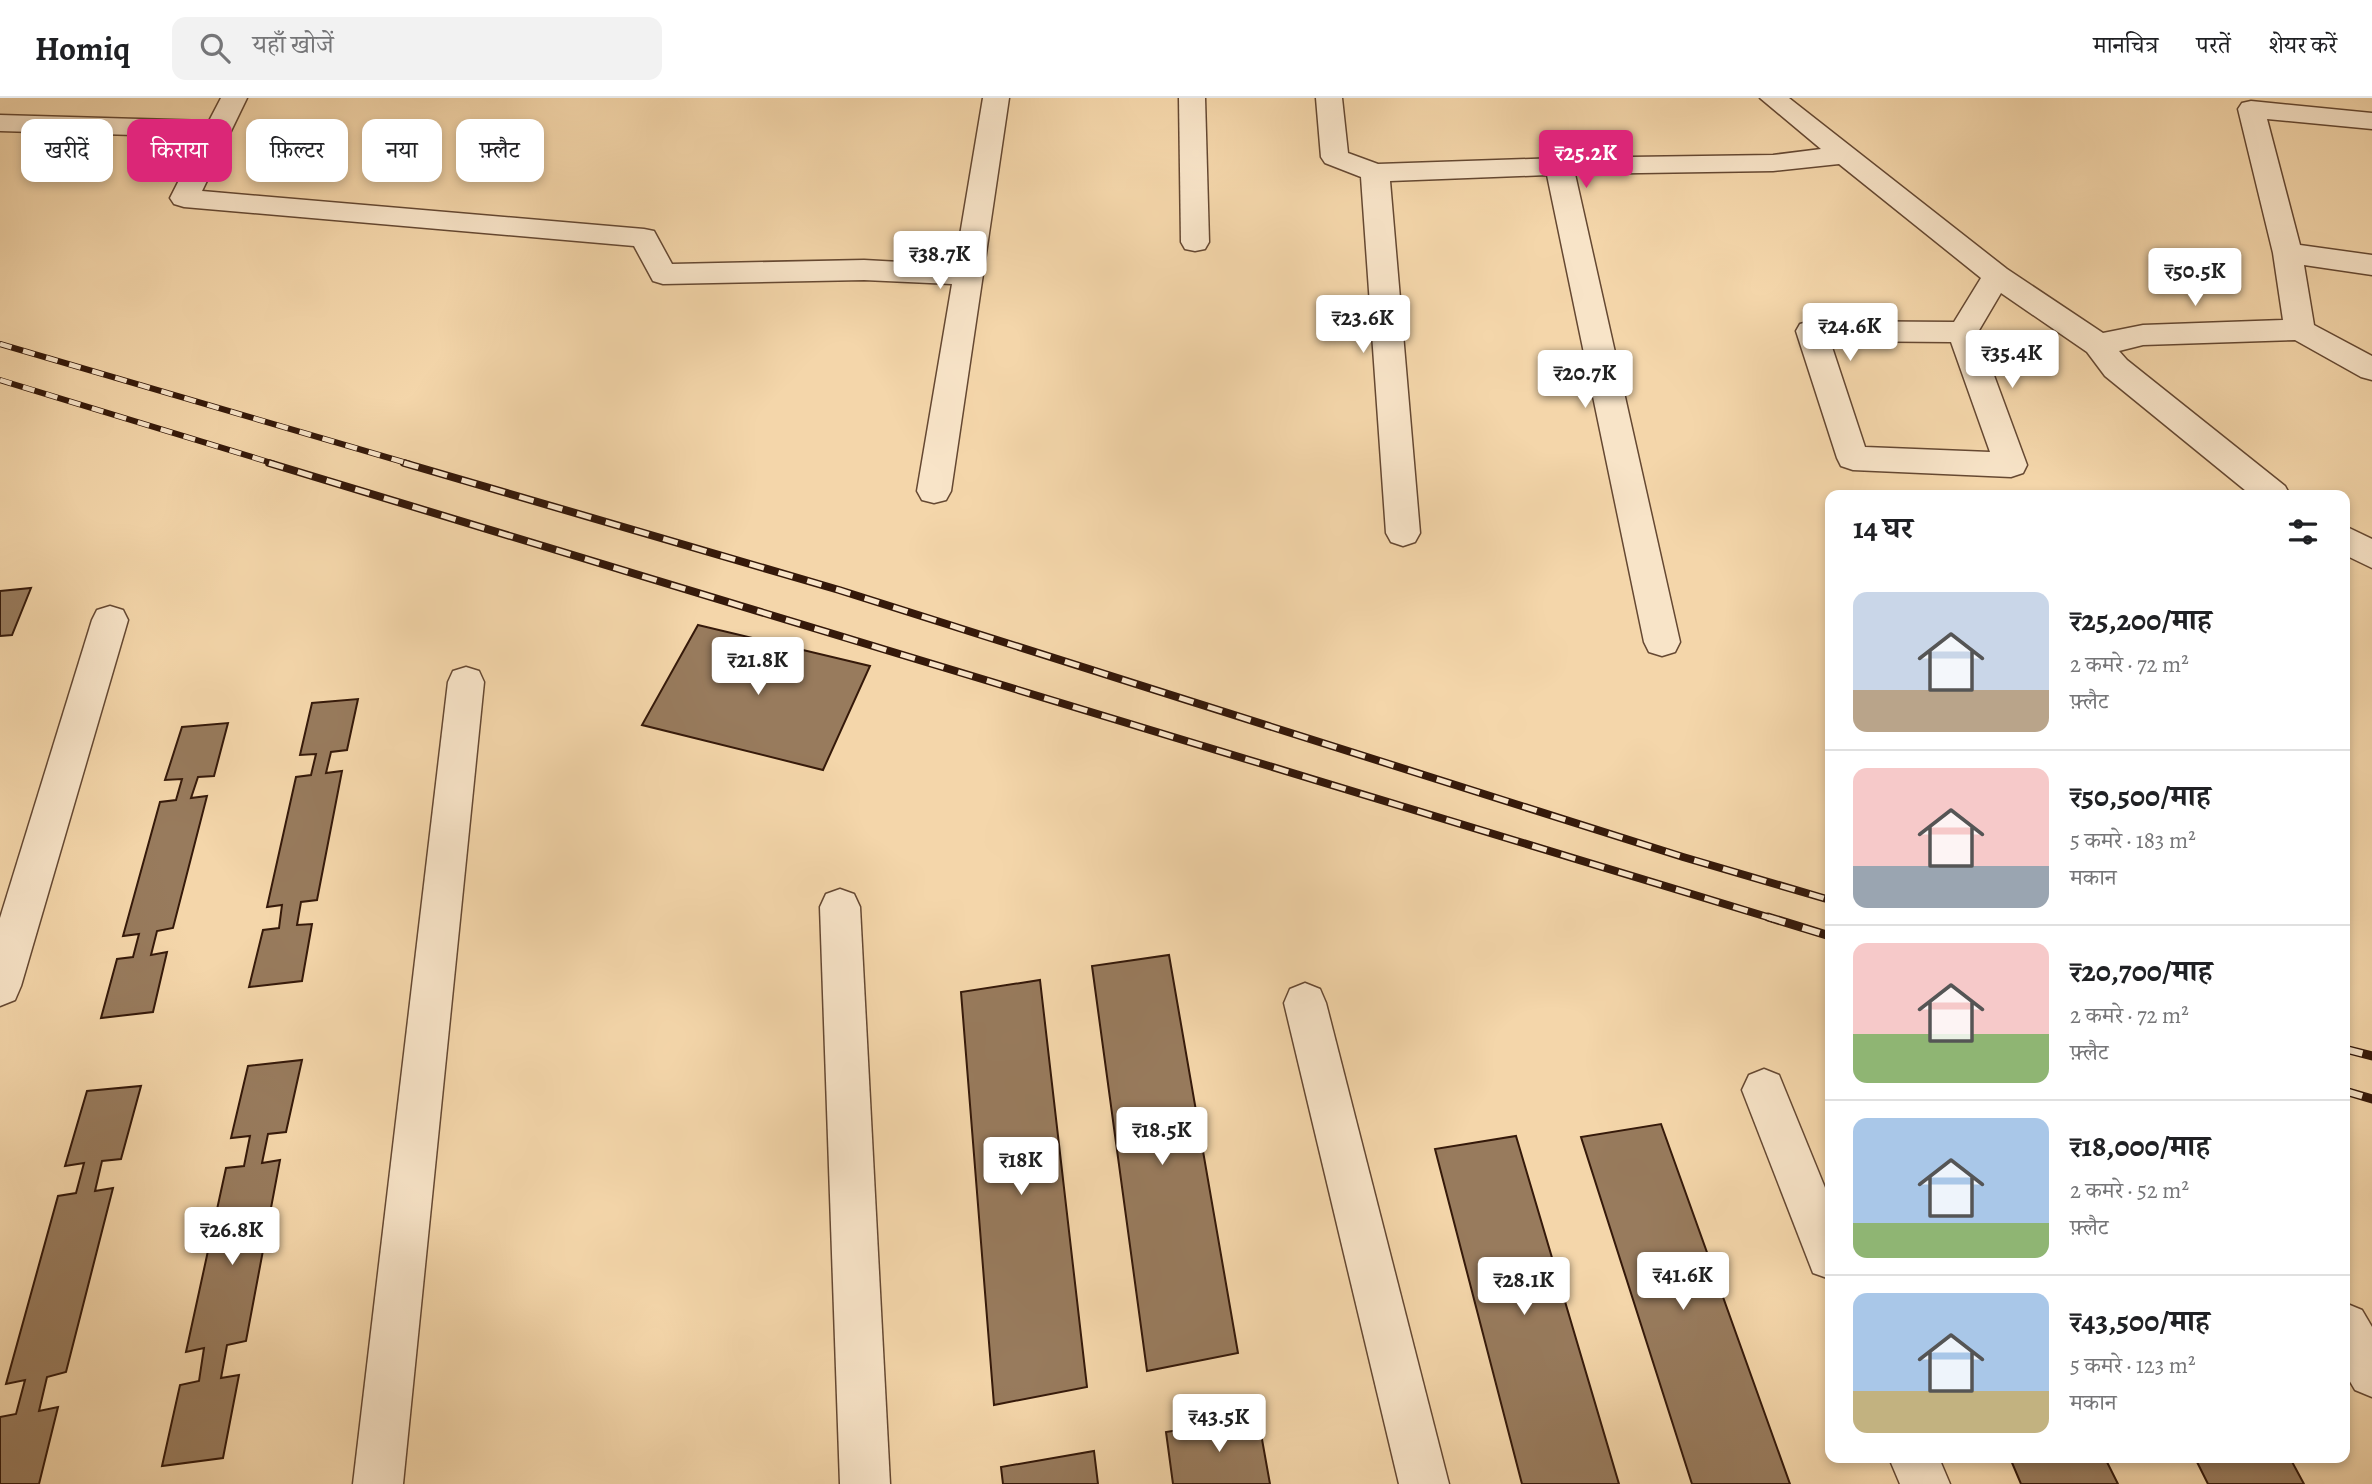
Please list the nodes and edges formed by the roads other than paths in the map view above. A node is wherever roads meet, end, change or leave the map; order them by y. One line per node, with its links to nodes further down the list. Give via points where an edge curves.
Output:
1 (234, 98): 7 (street)
2 (983, 98): 3 (street)
3 (996, 98): 18 (street)
4 (1192, 98): 15 (street)
5 (1329, 98): 13 (street, via 1335,157)
6 (1773, 98): 11 (street)
7 (223, 119)
8 (2372, 121): 16 (street, via 2251,109)
9 (0, 123): 10 (street)
10 (127, 126)
11 (1846, 155): 12 (street, via 1773,163); 19 (street)
12 (1559, 166): 13 (street); 30 (street)
13 (1375, 173): 26 (street)
14 (192, 182): 18 (street, via 184,198 643,238 663,274 864,270)
15 (1195, 242)
16 (2288, 253): 17 (street); 20 (street)
17 (2372, 265)
18 (968, 275): 25 (street)
19 (1997, 276): 21 (street); 22 (street)
20 (2300, 330): 22 (street, via 2143,335); 23 (street)
21 (1963, 332): 21 (street, via 2011,466 1853,458 1811,331)
22 (2098, 345): 24 (street, via 2116,368)
23 (2372, 369)
24 (2267, 490)
25 (934, 491)
26 (1404, 533)
27 (2350, 542): 28 (street)
28 (2372, 555)
29 (110, 620): 33 (street)
30 (1662, 642)
31 (466, 682): 40 (street)
32 (839, 907): 41 (street)
33 (0, 986)
34 (1305, 1003): 42 (street)
35 (1764, 1090): 36 (street)
36 (1825, 1243)
37 (2350, 1336): 38 (street)
38 (2372, 1373)
39 (1916, 1463): 43 (street)
40 (378, 1484)
41 (865, 1484)
42 (1424, 1484)
43 (1925, 1484)

